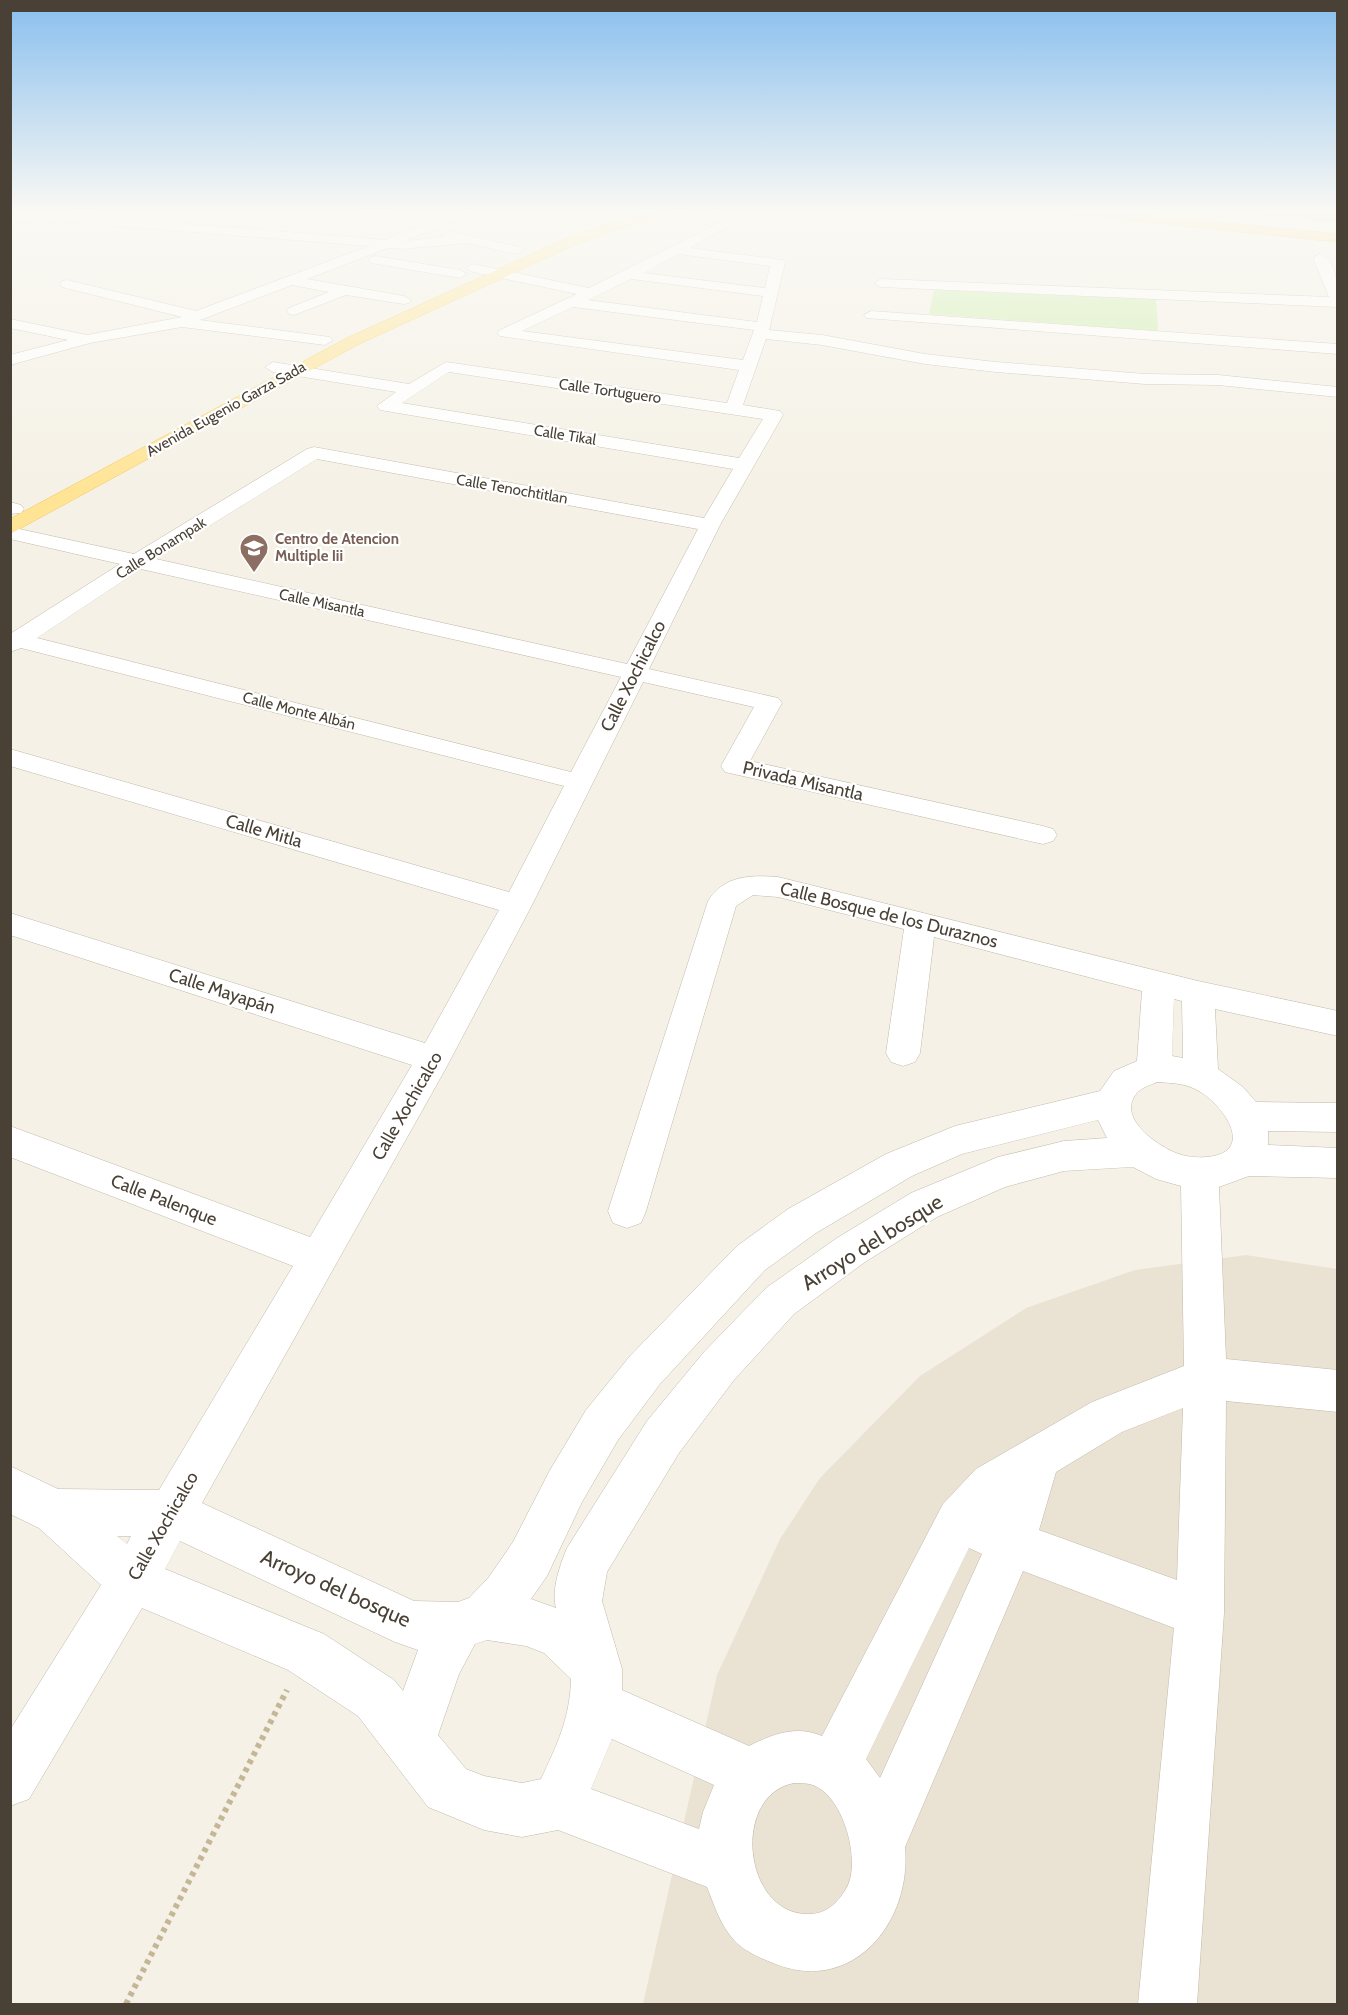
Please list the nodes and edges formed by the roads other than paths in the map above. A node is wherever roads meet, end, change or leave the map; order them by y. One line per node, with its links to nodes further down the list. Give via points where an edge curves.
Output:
1 (148, 304): 12 (street)
2 (229, 304): 12 (street)
3 (311, 304): 11 (street)
4 (396, 304): 18 (main road, Avenida Eugenio Garza Sada)
5 (434, 304): 21 (main road, Avenida Eugenio Garza Sada)
6 (568, 304): 22 (street, via 506,333)
7 (585, 304): 16 (street)
8 (768, 304): 16 (street)
9 (874, 304): 15 (street)
10 (969, 304): 19 (street)
11 (294, 311)
12 (197, 316): 14 (street)
13 (10, 323): 17 (street)
14 (179, 323): 17 (street); 18 (street)
15 (866, 330)
16 (761, 331): 22 (street); 25 (street, via 996,367 1144,379 1218,380)
17 (89, 339): 20 (street)
18 (325, 340): 21 (main road, Avenida Eugenio Garza Sada)
19 (1338, 349)
20 (10, 360)
21 (298, 364): 23 (street); 24 (street); 30 (main road, Avenida Eugenio Garza Sada)
22 (749, 366): 26 (street)
23 (273, 367): 30 (main road, Avenida Eugenio Garza Sada)
24 (416, 385): 26 (street, Calle Tortuguero, via 446,367); 29 (street, Calle Tikal, via 386,406)
25 (1338, 392)
26 (734, 409): 27 (street, Calle Tortuguero)
27 (774, 415): 29 (street, Calle Xochicalco)
28 (314, 453): 31 (street, Calle Tenochtitlan); 33 (street, Calle Bonampak)
29 (745, 465): 31 (street, Calle Xochicalco)
30 (11, 514)
31 (710, 525): 35 (street, Calle Xochicalco)
32 (10, 533): 33 (street, Calle Misantla)
33 (137, 562): 34 (street, Calle Bonampak); 35 (street, Calle Misantla)
34 (14, 643): 37 (street, Calle Monte Albán)
35 (635, 672): 37 (street, Calle Xochicalco); 38 (street, Privada Misantla, via 769,703 734,766)
36 (10, 756): 39 (street, Calle Mitla)
37 (580, 782): 39 (street, Calle Xochicalco)
38 (1042, 835)
39 (517, 905): 46 (street, Calle Xochicalco)
40 (920, 922): 42 (street, Calle Bosque de los Duraznos); 45 (street); 56 (street, Calle Bosque de los Duraznos, via 778,887 748,885 723,901)
41 (10, 924): 46 (street, Calle Mayapán)
42 (1159, 983): 43 (street, Calle Bosque de los Duraznos); 47 (street)
43 (1198, 993): 44 (street, Calle Bosque de los Duraznos); 48 (street)
44 (1338, 1024)
45 (903, 1053)
46 (434, 1059): 57 (street, Calle Xochicalco)
47 (1154, 1068): 48 (street); 49 (street, via 1134,1074 1119,1085)
48 (1202, 1077): 50 (street, via 1220,1087)
49 (1113, 1101): 53 (street, via 1118,1127); 68 (street, via 955,1141 899,1165 846,1192 751,1258 645,1370 602,1425 530,1558 506,1594)
50 (1246, 1116): 51 (street); 55 (street, via 1251,1128 1248,1151)
51 (1338, 1118)
52 (10, 1141): 57 (street, Calle Palenque)
53 (1138, 1151): 55 (street, via 1178,1172); 69 (street, Arroyo del bosque, via 1064,1156 998,1173 924,1205 851,1250 780,1301 719,1366 663,1437 584,1566 578,1601)
54 (1338, 1163): 55 (street)
55 (1221, 1168): 58 (street)
56 (627, 1211)
57 (318, 1258): 63 (street, Calle Xochicalco)
58 (1205, 1378): 59 (street); 60 (street, via 1107,1417); 67 (street)
59 (1338, 1391)
60 (1037, 1460): 64 (street, via 992,1485); 65 (street)
61 (10, 1489): 62 (street)
62 (55, 1512): 63 (street); 66 (street)
63 (171, 1513): 66 (street, Calle Xochicalco); 68 (street, Arroyo del bosque, via 412,1625)
64 (959, 1520): 65 (street); 71 (street)
65 (1011, 1543): 67 (street); 75 (street)
66 (132, 1580): 70 (street, via 306,1653 376,1698); 73 (street, Calle Xochicalco)
67 (1200, 1613): 77 (street)
68 (472, 1621): 69 (street, via 526,1622 561,1635); 70 (street, via 438,1663)
69 (597, 1687): 72 (street); 74 (street, via 586,1740)
70 (411, 1739): 74 (street, via 447,1788 484,1803 522,1810)
71 (834, 1767): 72 (street, via 813,1758 791,1756 770,1762); 75 (street, via 855,1788 871,1814)
72 (752, 1774): 76 (street, via 734,1799 726,1831)
73 (10, 1780)
74 (558, 1803): 76 (street)
75 (879, 1845): 76 (street, via 878,1876 869,1904 852,1926 829,1941 813,1944 778,1937 755,1921 738,1896)
76 (728, 1868)
77 (1168, 2004)

